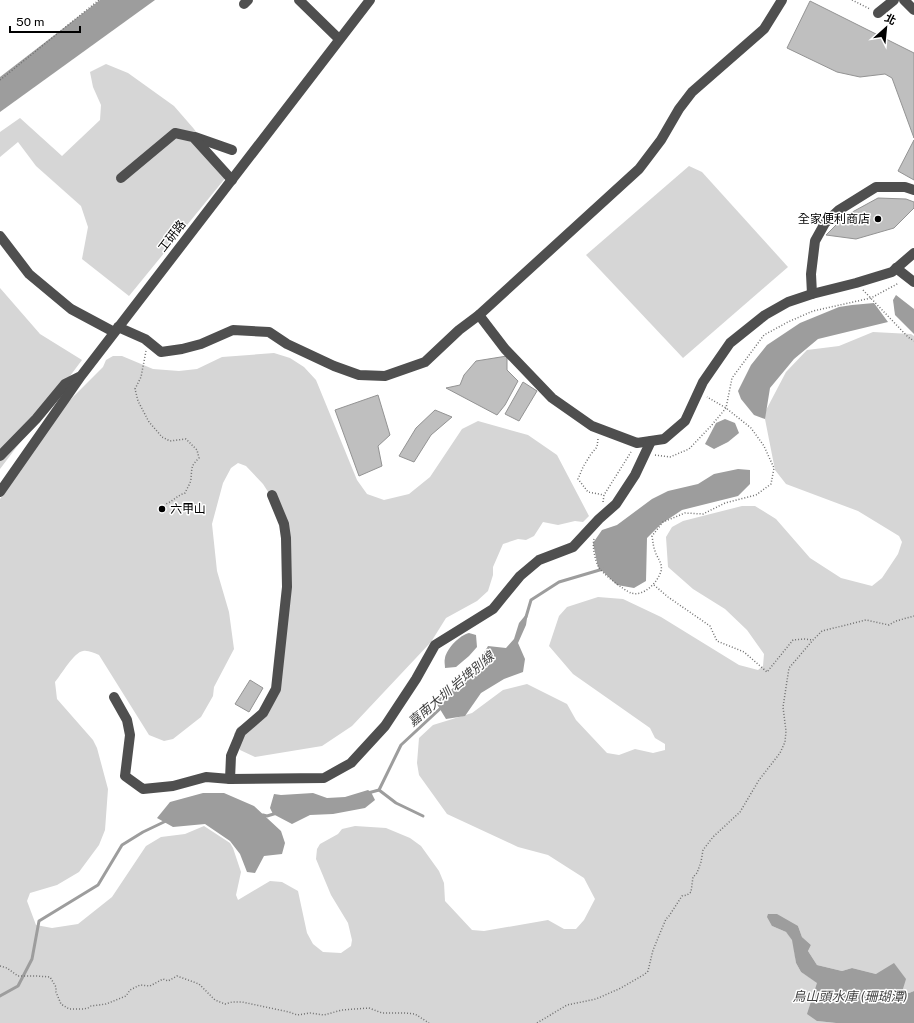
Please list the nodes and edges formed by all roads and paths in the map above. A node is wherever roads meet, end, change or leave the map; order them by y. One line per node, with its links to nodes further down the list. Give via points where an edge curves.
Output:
1 (99, 0): 11 (path)
2 (299, 0): 10 (street)
3 (782, 0): 24 (street, via 764,29 692,92 639,169)
4 (852, 0): 9 (path)
5 (894, 0): 9 (street)
6 (904, 0): 8 (street)
7 (364, 2): 10 (street, 工研路)
8 (914, 10)
9 (878, 14)
10 (339, 39): 15 (street, 工研路)
11 (0, 80)
12 (193, 137): 13 (street); 14 (street, via 175,133); 15 (street)
13 (232, 150)
14 (121, 178)
15 (232, 180): 25 (street, 工研路)
16 (914, 190): 22 (street, via 905,187 876,187 839,210 825,223 815,241 811,274)
17 (0, 236): 25 (street, via 29,274 71,309)
18 (914, 253): 19 (street)
19 (896, 268): 20 (street); 21 (street, via 892,272)
20 (911, 280): 23 (path)
21 (856, 283): 22 (street); 23 (path)
22 (812, 294): 29 (street, via 788,302 765,315 730,343)
23 (871, 298): 27 (path); 30 (path, via 813,311 764,335 732,378)
24 (479, 315): 26 (street, via 425,362 385,376 359,375 334,366 287,344 269,332 232,330 201,344 161,352); 31 (street, via 505,349 552,398)
25 (116, 330): 26 (street); 28 (street, 工研路)
26 (144, 340): 38 (path, via 146,352 141,377 135,389 138,401 149,422 162,437 170,441 186,440 197,450 199,458 193,464 190,472 192,479 185,493)
27 (914, 341)
28 (81, 376): 34 (street, via 65,384); 35 (street, 工研路)
29 (698, 392): 30 (path); 32 (street, via 685,422 664,439)
30 (726, 408): 33 (path, via 689,449 670,456); 39 (path, via 751,428 764,446 774,468 771,484 756,495 724,503 702,514 685,513 663,522 652,536 655,552 661,564 661,572)
31 (599, 429): 32 (street, via 637,443); 37 (path, via 597,447 578,479 588,492)
32 (651, 441): 33 (street)
33 (645, 454): 44 (street, via 616,504 573,547 539,560 520,576 493,609 435,645 385,726 350,763 324,778)
34 (0, 456)
35 (0, 492)
36 (272, 495): 44 (street, via 284,524 287,580 276,689 263,713 241,732 231,756)
37 (604, 495)
38 (166, 504)
39 (653, 585): 40 (path, via 643,592); 42 (path, via 710,626 717,641 744,652 767,672 793,640)
40 (632, 594)
41 (914, 616): 42 (path, via 889,625 866,620 822,631)
42 (813, 640): 47 (path, via 789,668 783,706 785,742 780,753 759,780 740,812 703,850 697,873 693,877 691,892 682,896 666,918 653,950 648,971 621,988 596,999 567,1005)
43 (114, 697): 44 (street, via 127,720 130,735 125,776 144,789 173,786 206,777)
44 (230, 779)
45 (0, 966): 46 (path, via 18,976 50,977 61,1004 69,1010 83,1010 106,1004 126,996 130,990 140,985 150,986 163,978 168,981 177,976 199,984 214,1000 225,1004 246,1003 297,1015 310,1013 324,1016 342,1010 369,1008 382,1013 414,1014)
46 (429, 1023)
47 (537, 1023)

